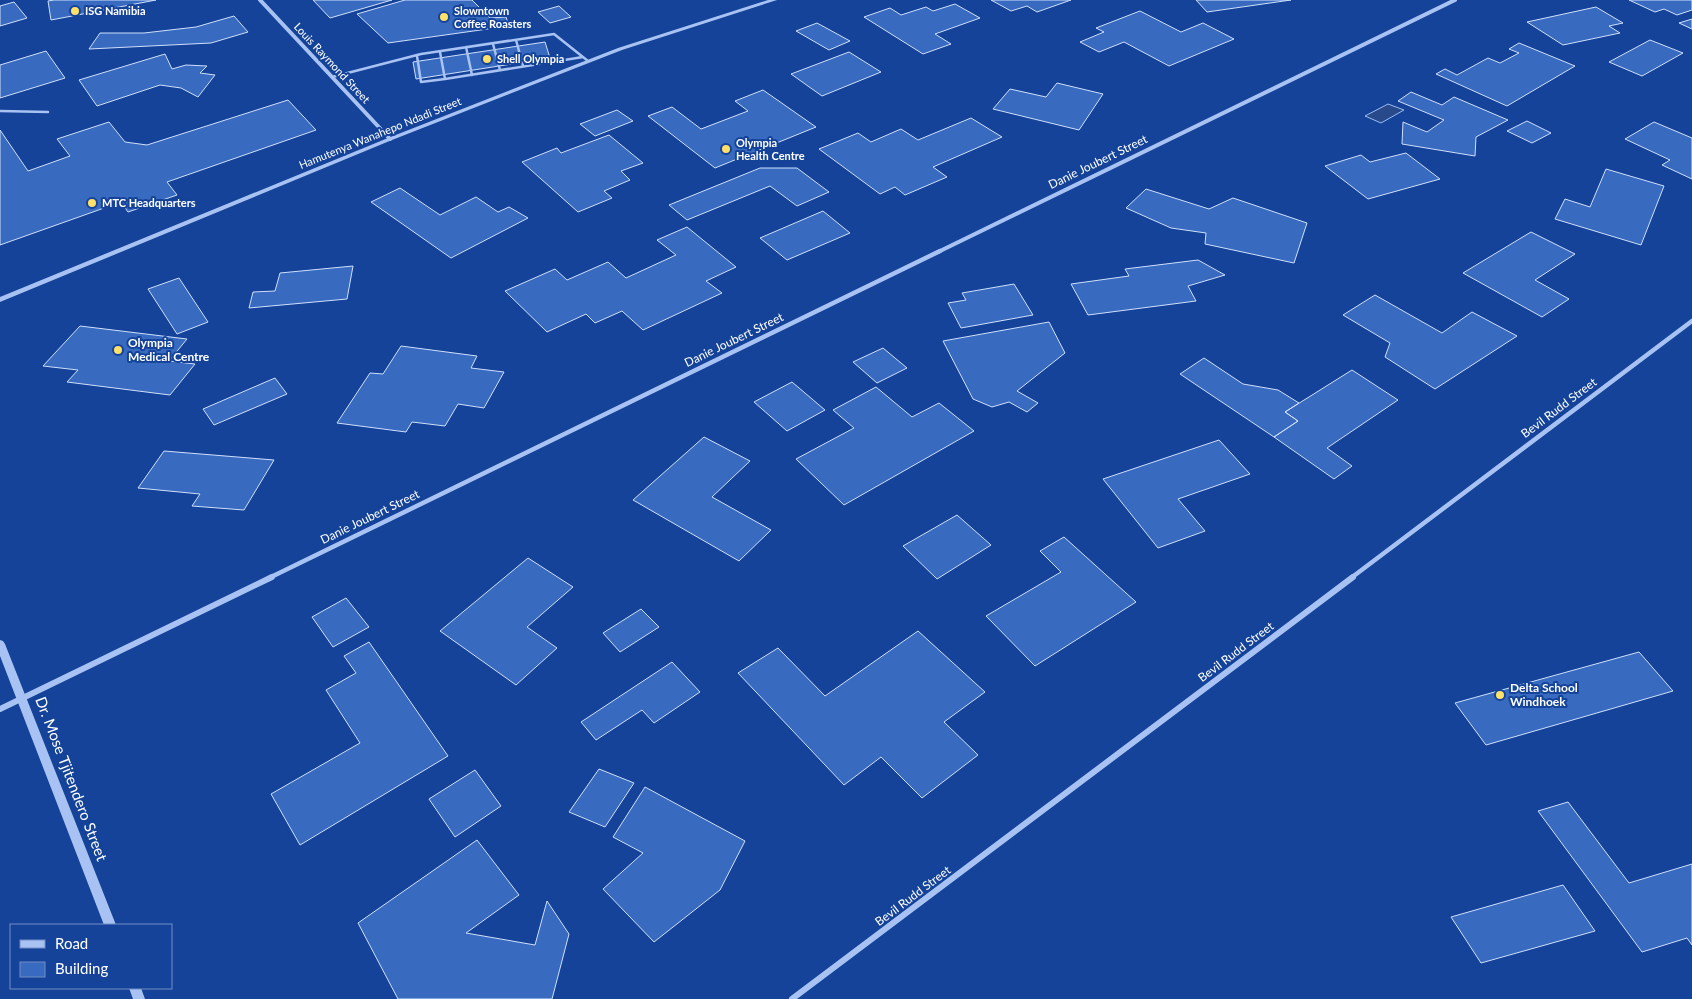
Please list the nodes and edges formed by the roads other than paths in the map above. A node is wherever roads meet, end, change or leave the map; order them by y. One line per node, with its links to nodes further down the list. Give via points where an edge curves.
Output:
1 (260, 0): 13 (street, Louis Raymond Street)
2 (774, 0): 9 (street, Hamutenya Wanahepo Ndadi Street)
3 (1455, 0): 21 (street, Danie Joubert Street)
4 (516, 40): 5 (lane); 9 (lane, via 554,34); 10 (lane)
5 (493, 44): 6 (lane); 11 (lane)
6 (466, 47): 7 (lane); 12 (lane)
7 (440, 52): 8 (lane); 14 (lane)
8 (417, 56): 13 (lane); 14 (lane, via 421,82)
9 (586, 59): 10 (lane); 17 (street, Hamutenya Wanahepo Ndadi Street)
10 (523, 66): 11 (lane)
11 (500, 70): 12 (lane)
12 (472, 75): 14 (lane)
13 (332, 77): 17 (street, Louis Raymond Street)
14 (445, 79)
15 (0, 111): 16 (lane)
16 (48, 112)
17 (390, 138): 18 (street, Hamutenya Wanahepo Ndadi Street)
18 (0, 300)
19 (1692, 321): 24 (street, Bevil Rudd Street)
20 (0, 644): 21 (street, Dr. Mose Tjitendero Street)
21 (21, 697): 22 (street, Danie Joubert Street); 23 (street, Dr. Mose Tjitendero Street)
22 (0, 709)
23 (110, 924)
24 (792, 999)

